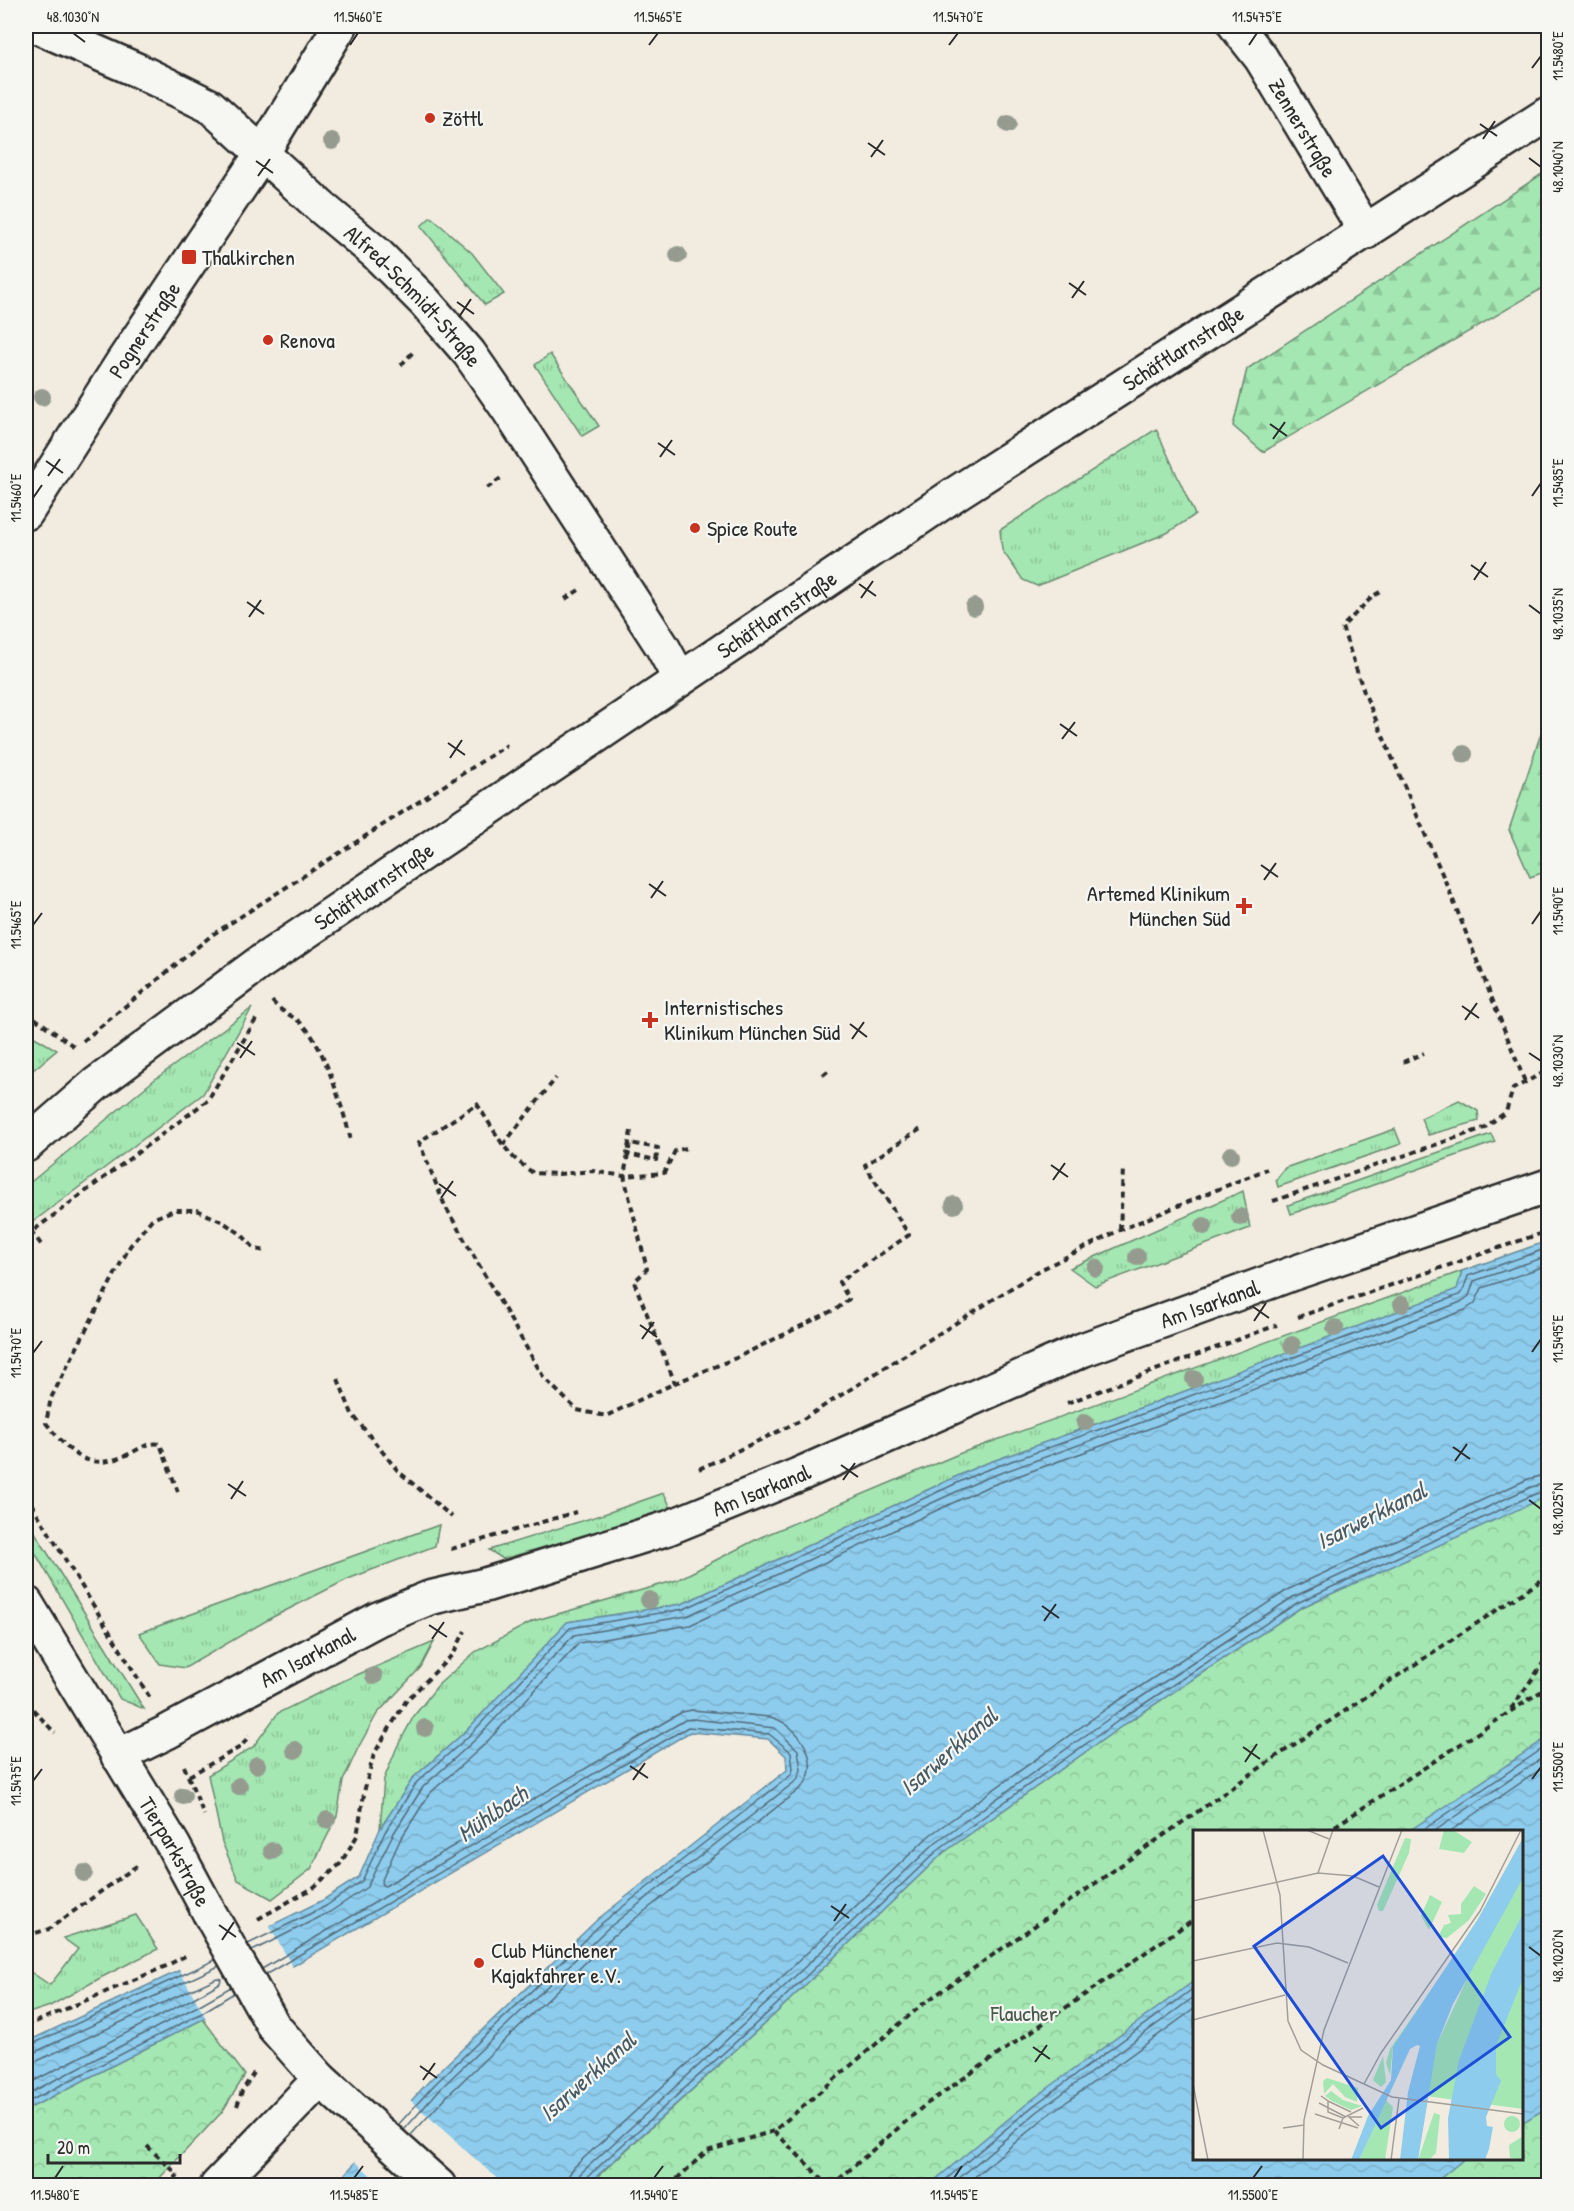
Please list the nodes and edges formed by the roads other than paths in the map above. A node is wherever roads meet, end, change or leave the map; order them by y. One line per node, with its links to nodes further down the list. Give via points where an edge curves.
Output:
1 (36, 26): 5 (street, Alfred-Schmidt-Straße, via 210,106)
2 (340, 26): 5 (street, Pognerstraße)
3 (1236, 26): 6 (street, Zennerstraße, via 1261,58)
4 (1548, 114): 6 (street, Schäftlarnstraße)
5 (263, 152): 7 (street, Pognerstraße); 8 (street, Alfred-Schmidt-Straße, via 376,253 426,302 469,353)
6 (1366, 232): 8 (street, Schäftlarnstraße, via 958,492)
7 (26, 513)
8 (680, 679): 9 (street, Schäftlarnstraße, via 247,972 96,1084)
9 (26, 1145)
10 (1548, 1186): 12 (street, Am Isarkanal, via 1082,1350 668,1528 485,1585 429,1598 378,1618)
11 (26, 1603): 12 (street, Tierparkstraße)
12 (118, 1756): 13 (street, Tierparkstraße, bridge, via 173,1845 274,2027)
13 (320, 2079): 14 (street); 15 (street, Tierparkstraße)
14 (217, 2186)
15 (439, 2186)

